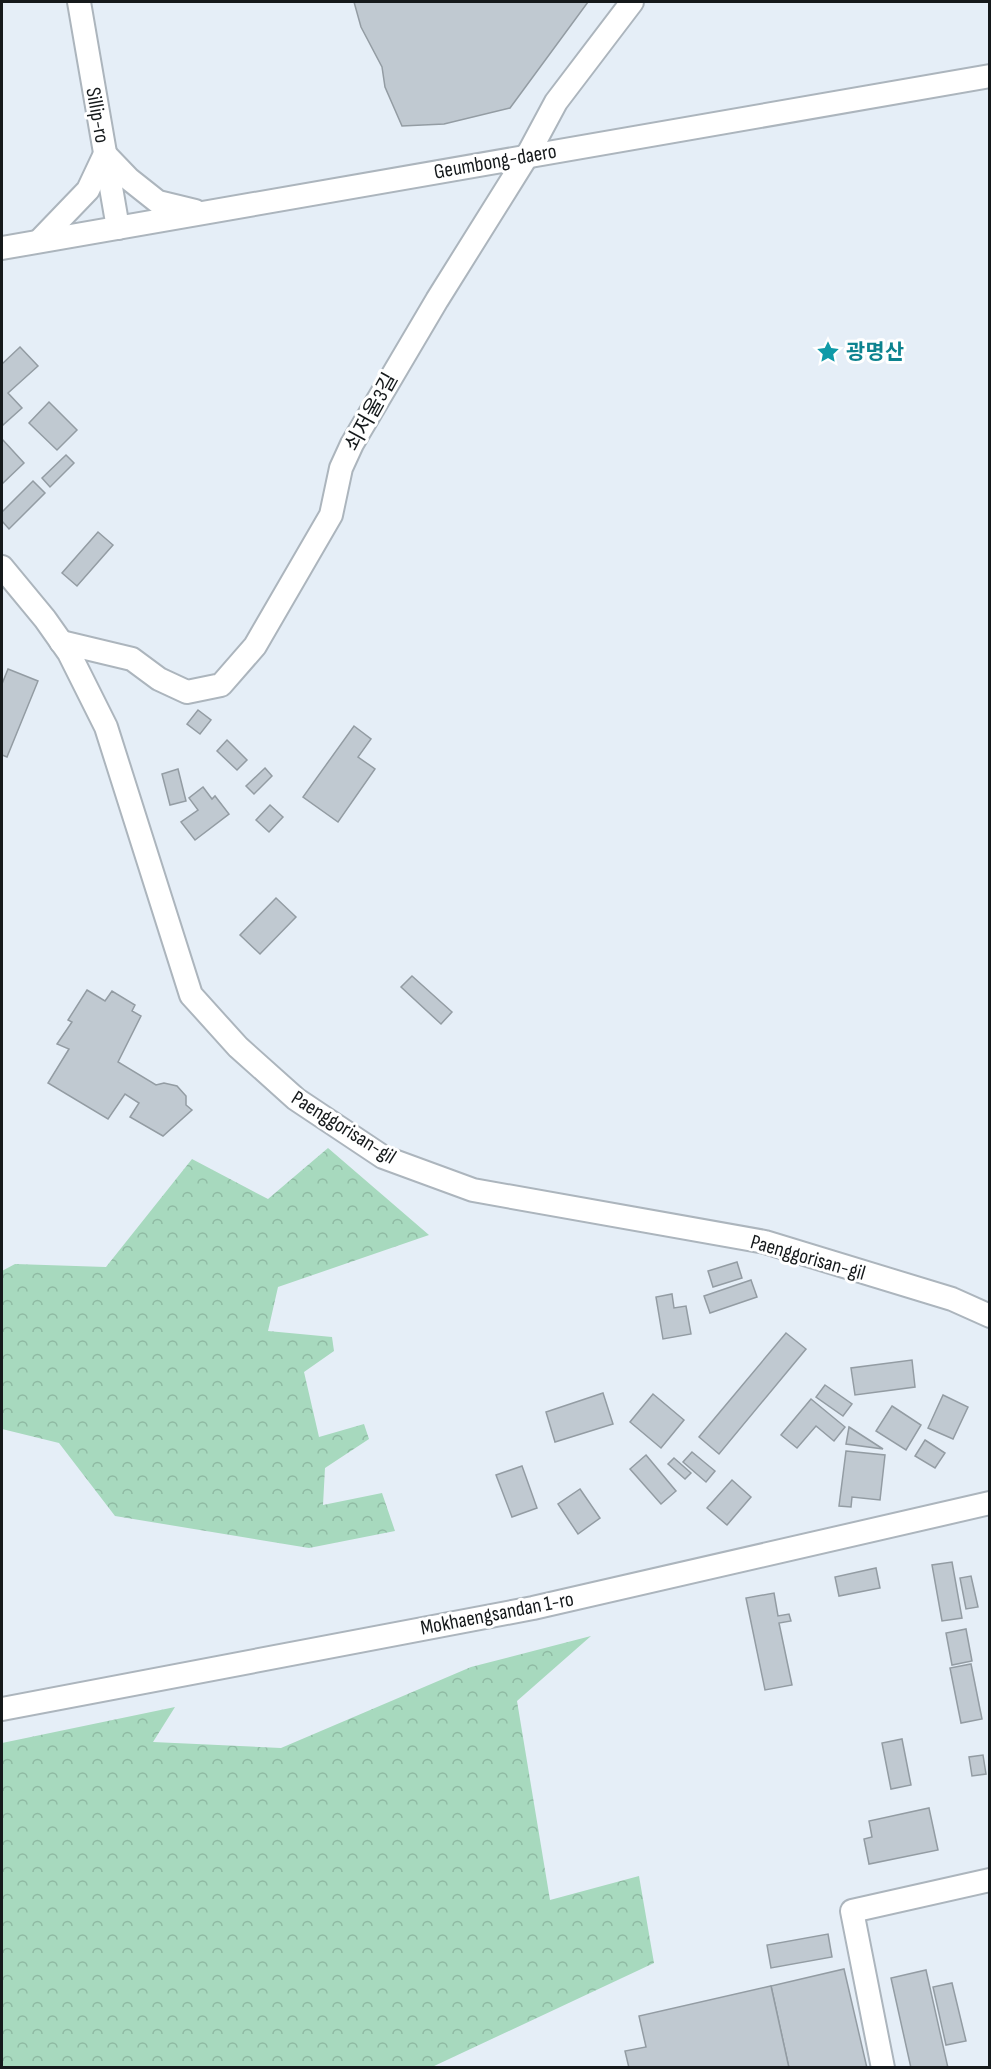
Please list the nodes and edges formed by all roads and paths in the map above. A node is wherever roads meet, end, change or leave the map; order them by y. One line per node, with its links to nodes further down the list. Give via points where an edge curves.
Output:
1 (79, 2): 4 (street, Sillip-ro)
2 (632, 2): 5 (street, 쇠저울3길, via 556,102)
3 (990, 76): 5 (street, Geumbong-daero)
4 (105, 154): 6 (street, via 159,202); 7 (street, Sillip-ro); 8 (street, via 88,190)
5 (527, 156): 6 (street, Geumbong-daero); 11 (street, 쇠저울3길, via 352,444 341,468 331,515 255,646 221,685 187,692 159,679 132,659)
6 (204, 213): 7 (street, Geumbong-daero)
7 (118, 228): 8 (street, Geumbong-daero)
8 (39, 241): 9 (street, Geumbong-daero)
9 (2, 248)
10 (2, 567): 11 (street, Paenggorisan-gil)
11 (61, 642): 12 (street, Paenggorisan-gil, via 106,727 191,995 238,1047 296,1099 383,1157 473,1190 765,1242 952,1299)
12 (990, 1316)
13 (990, 1503): 14 (street, Mokhaengsandan 1-ro, via 533,1608)
14 (2, 1709)
15 (990, 1880): 16 (street, via 852,1911)
16 (883, 2067)

